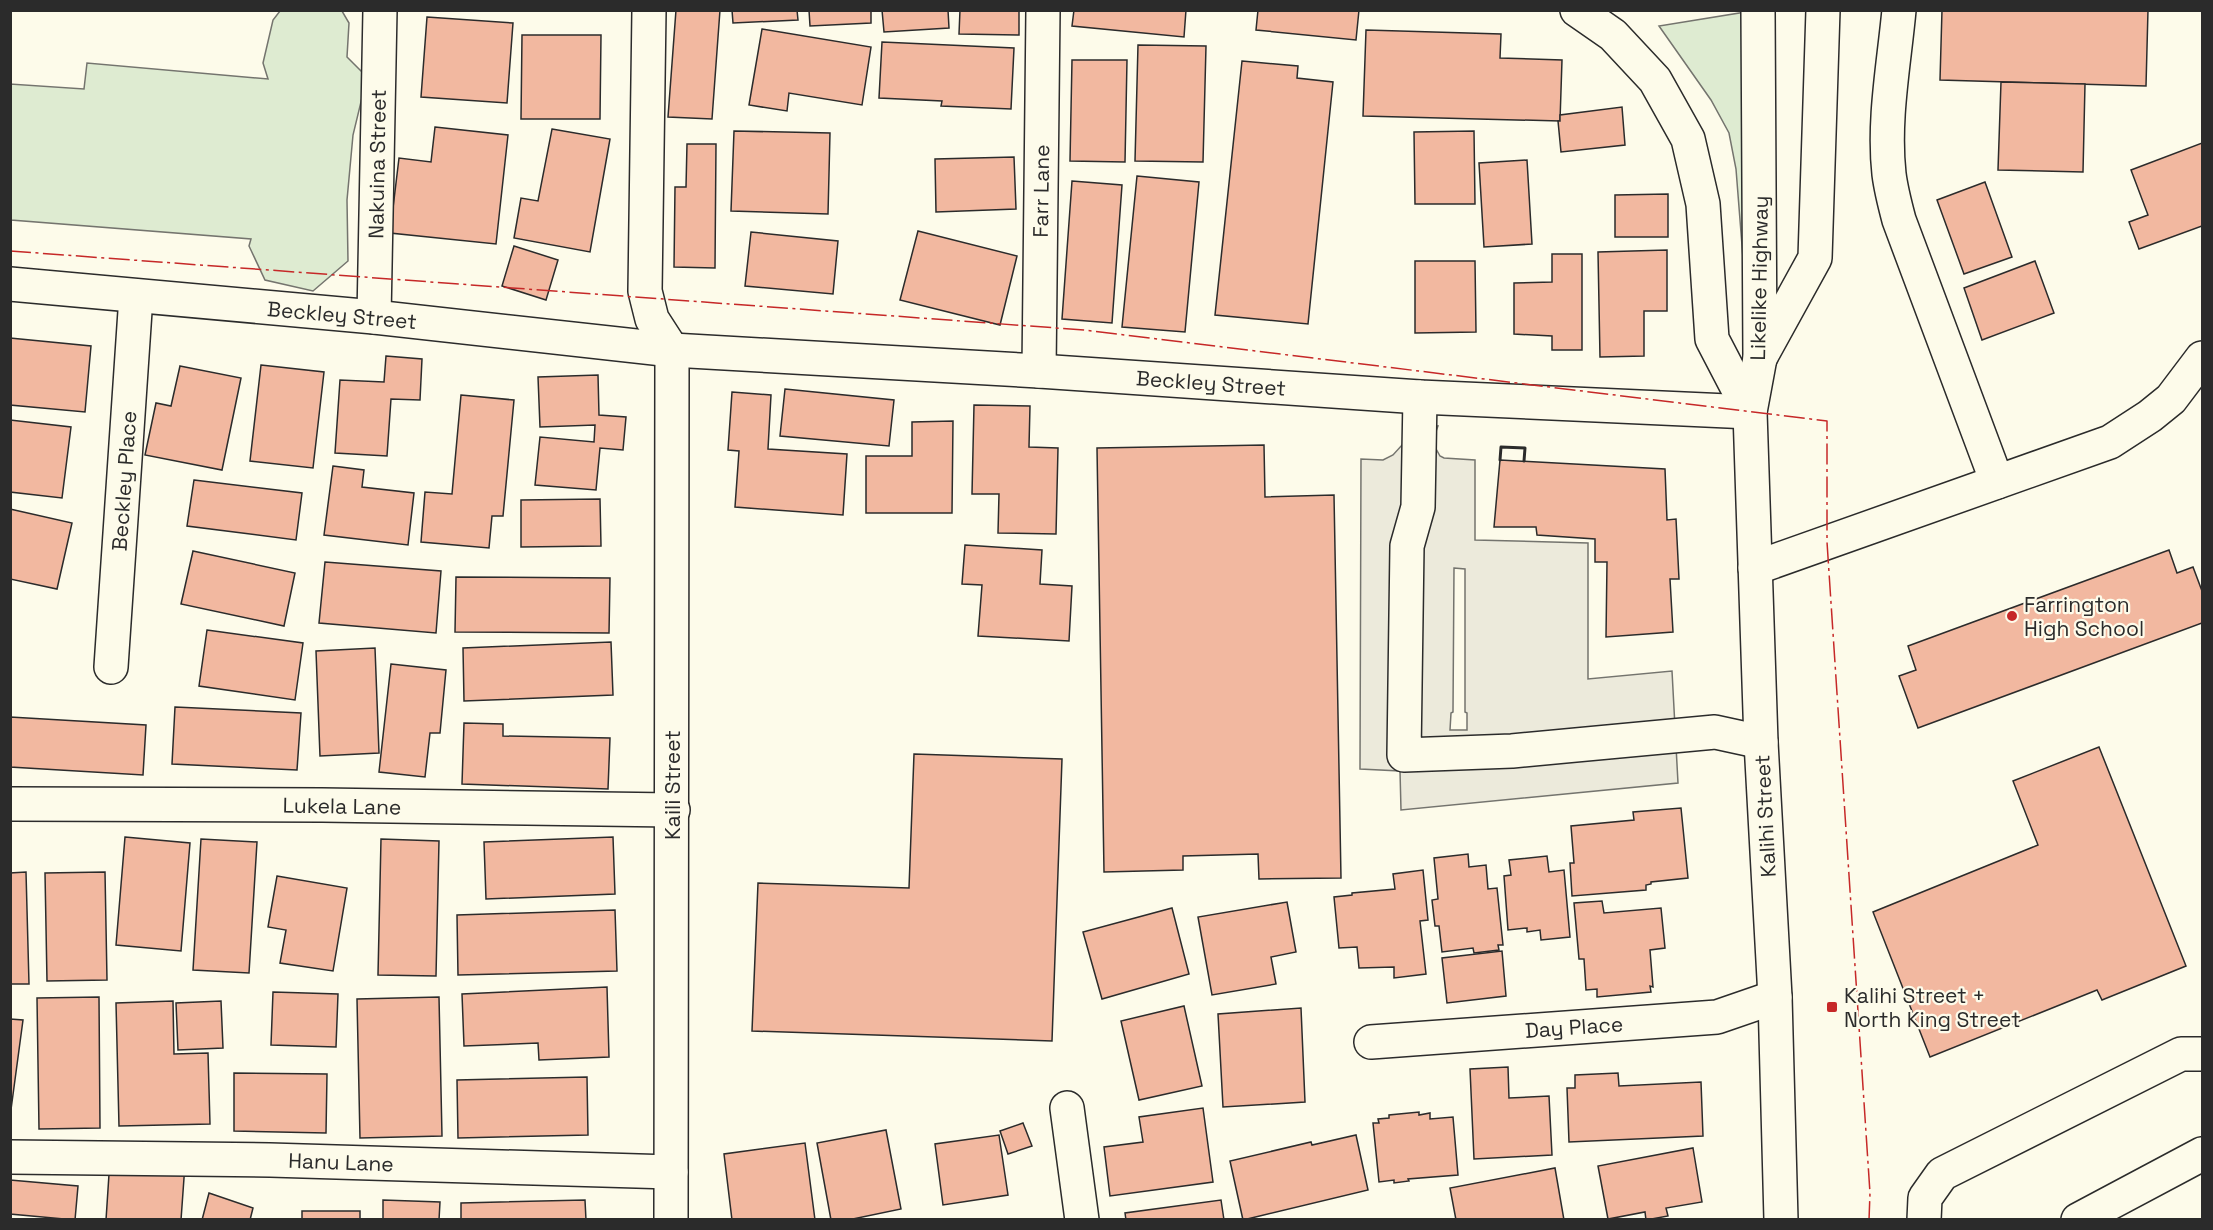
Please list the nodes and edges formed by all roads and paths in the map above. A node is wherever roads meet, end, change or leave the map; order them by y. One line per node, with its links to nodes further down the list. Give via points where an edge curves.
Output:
1 (380, 10): 10 (main road, Nakuina Street)
2 (649, 10): 11 (main road, via 645,291 652,319)
3 (1043, 10): 14 (main road, Farr Lane)
4 (1577, 10): 16 (main road, Likelike Highway, via 1613,35 1655,80 1688,139 1703,204 1712,339)
5 (1758, 10): 13 (main road, Likelike Highway)
6 (1823, 10): 13 (main road, via 1815,258)
7 (1899, 10): 17 (main road, via 1887,130 1892,194)
8 (10, 284): 9 (main road, Beckley Street)
9 (136, 296): 10 (main road, Beckley Street); 19 (main road, Beckley Place)
10 (374, 317): 11 (main road, Beckley Street)
11 (672, 350): 14 (main road, Beckley Street); 22 (main road, Kaili Street)
12 (2202, 357): 17 (main road, via 2171,399 2110,442)
13 (1760, 358): 16 (main road, Likelike Highway)
14 (1039, 371): 15 (main road, Beckley Street)
15 (1420, 397): 16 (main road, Beckley Street); 20 (main road, via 1418,507 1407,546 1404,755 1512,751 1715,732)
16 (1750, 412): 18 (main road, Kalihi Street)
17 (1997, 482): 18 (main road)
18 (1755, 568): 20 (main road, Kalihi Street)
19 (111, 667)
20 (1761, 742): 23 (main road, Kalihi Street)
21 (10, 804): 22 (main road, Lukela Lane)
22 (673, 810): 29 (main road, Kaili Street)
23 (1774, 997): 24 (main road, Day Place, via 1717,1017); 30 (main road, Kalihi Street)
24 (1371, 1042)
25 (2202, 1054): 33 (main road, via 2181,1053 1942,1174 1925,1198)
26 (1066, 1108): 32 (main road)
27 (2202, 1154): 34 (main road)
28 (10, 1157): 29 (main road, Hanu Lane)
29 (671, 1172): 31 (main road, Kaili Street)
30 (1785, 1211)
31 (671, 1220)
32 (1082, 1220)
33 (1924, 1220)
34 (2078, 1220)

